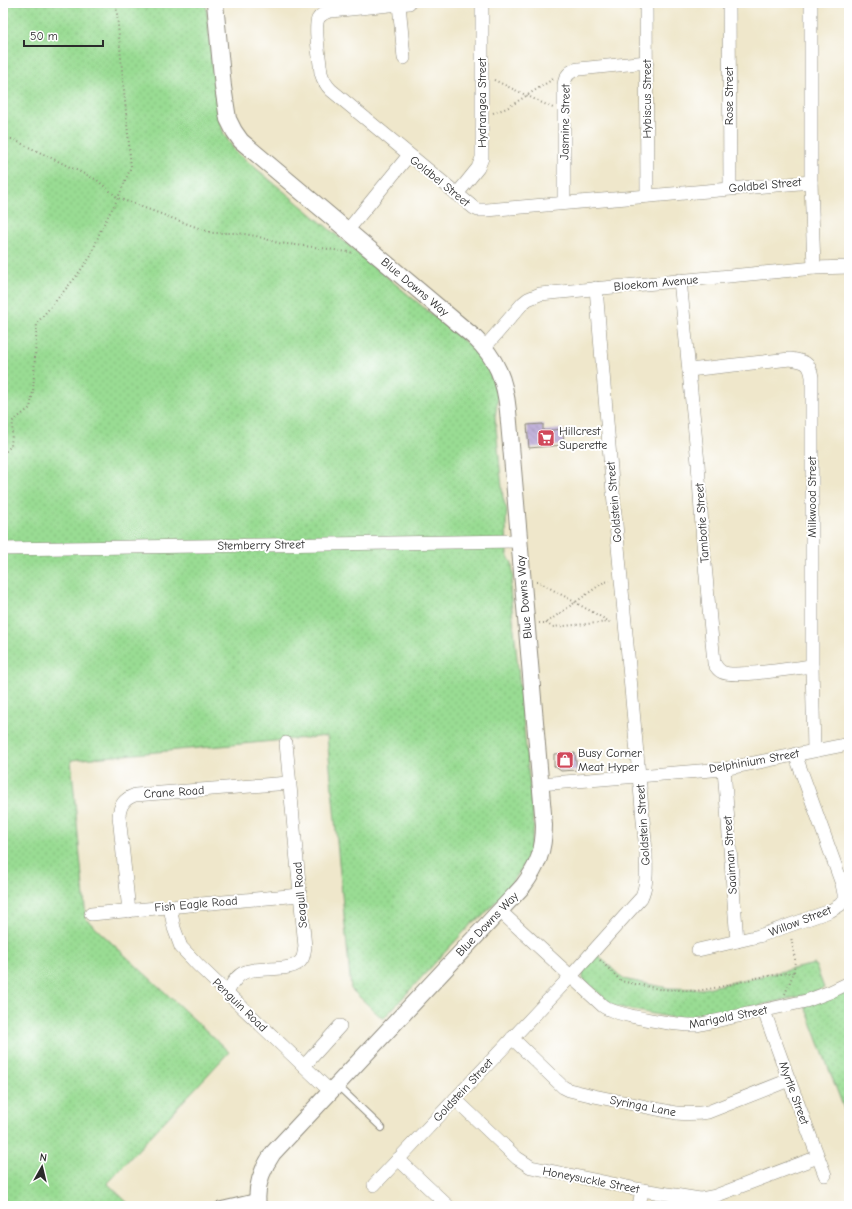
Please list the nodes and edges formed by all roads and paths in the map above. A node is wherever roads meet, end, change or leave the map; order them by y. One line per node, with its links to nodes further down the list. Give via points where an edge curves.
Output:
1 (116, 3): 21 (path, via 130,167)
2 (215, 3): 23 (street, Blue Downs Way, via 223,87 228,119 234,131 241,141)
3 (404, 3): 8 (street); 16 (street, Goldbel Street, via 327,11 318,20 316,28 324,83)
4 (482, 3): 10 (street, Hydrangea Street)
5 (646, 3): 9 (street, Hybiscus Street)
6 (729, 3): 18 (street, Rose Street)
7 (811, 3): 17 (street, Goldbel Street)
8 (404, 58)
9 (647, 62): 11 (street, Jasmine Street, via 576,70 570,73); 20 (street, Hybiscus Street)
10 (482, 74): 12 (path); 14 (street, Hydrangea Street)
11 (565, 81): 12 (path, via 554,79); 13 (street, Jasmine Street)
12 (526, 96): 13 (path); 14 (path, via 507,108)
13 (565, 115): 22 (street, Jasmine Street)
14 (482, 116): 19 (street, Hydrangea Street, via 482,162)
15 (3, 138): 21 (path, via 12,139 97,180)
16 (409, 155): 19 (street, Goldbel Street); 23 (street)
17 (811, 182): 18 (street, Goldbel Street); 26 (street, Goldbel Street)
18 (730, 188): 20 (street, Goldbel Street)
19 (457, 194): 22 (street, Goldbel Street, via 474,208 483,210)
20 (647, 196): 22 (street, Goldbel Street)
21 (118, 198): 24 (path, via 212,233 238,233 278,243); 31 (path, via 101,229 91,256 37,323 30,408 13,421 11,446)
22 (564, 202)
23 (347, 231): 29 (street, Blue Downs Way)
24 (354, 253)
25 (849, 267): 26 (street, Bloekom Avenue)
26 (814, 268): 27 (street, Bloekom Avenue)
27 (680, 280): 28 (street, Bloekom Avenue); 30 (street, Tambotie Street)
28 (596, 288): 29 (street, Bloekom Avenue, via 546,293 528,299); 34 (street, Goldstein Street)
29 (485, 347): 32 (street, Blue Downs Way, via 499,369 507,396)
30 (689, 370): 39 (street, Tambotie Street, via 714,663 722,673 729,674); 39 (street, Milkwood Street, via 790,359 800,360 809,365 812,378)
31 (3, 454)
32 (520, 541): 33 (street, Stemberry Street); 47 (street, Blue Downs Way)
33 (3, 549)
34 (621, 580): 36 (path, via 604,582); 45 (street, Goldstein Street)
35 (534, 582): 36 (path, via 539,582)
36 (575, 603): 37 (path); 37 (path, via 610,622 552,627)
37 (546, 623): 38 (path)
38 (534, 624)
39 (812, 666): 42 (street, Milkwood Street)
40 (286, 743): 46 (street, Seagull Road)
41 (849, 744): 42 (street, Delphinium Street)
42 (814, 750): 43 (street, Delphinium Street)
43 (795, 754): 44 (street, Delphinium Street); 53 (street, Willow Street, via 844,900 830,911)
44 (724, 769): 45 (street, Delphinium Street); 54 (street, Saaiman Street)
45 (639, 775): 47 (street, Delphinium Street); 56 (street, Goldstein Street, via 646,852 645,890 641,898)
46 (289, 783): 48 (street, Seagull Road); 50 (street, Crane Road, via 135,795 128,798 122,803 119,816)
47 (540, 784): 51 (street, Blue Downs Way, via 544,825 542,851 532,875)
48 (300, 894): 49 (street, Fish Eagle Road); 60 (street, Seagull Road, via 305,947 302,960 291,967 243,973)
49 (170, 907): 50 (street, Fish Eagle Road); 60 (street, Penguin Road, via 174,928 182,947)
50 (129, 911): 52 (street, Fish Eagle Road)
51 (500, 911): 58 (street, Marigold Street); 67 (street, Blue Downs Way)
52 (91, 914)
53 (786, 927): 54 (street, Willow Street); 57 (path, via 792,941)
54 (737, 941): 55 (street, Willow Street)
55 (698, 950)
56 (592, 953): 57 (path, via 621,981 659,989 696,991 720,988 756,978); 58 (street, Goldstein Street)
57 (794, 972): 61 (path, via 785,992)
58 (571, 976): 62 (street, Marigold Street, via 611,1011 680,1025 697,1025); 64 (street, Goldstein Street)
59 (849, 983): 61 (street, Marigold Street, via 806,1001)
60 (227, 992): 65 (street, Penguin Road)
61 (785, 1006): 62 (street, Marigold Street)
62 (764, 1010): 66 (street, Myrtle Street)
63 (340, 1026): 65 (street)
64 (512, 1038): 66 (street, Syringa Lane, via 569,1090 688,1114 708,1112); 68 (street, Goldstein Street)
65 (304, 1066): 67 (street, Penguin Road)
66 (789, 1080): 70 (street, Myrtle Street)
67 (333, 1088): 69 (lane); 76 (street, Blue Downs Way, via 273,1153 260,1177)
68 (455, 1099): 71 (street, Goldstein Street); 74 (street, Honeysuckle Street, via 517,1158 531,1167)
69 (382, 1128)
70 (818, 1157): 72 (street, Myrtle Street); 74 (street, Honeysuckle Street, via 707,1198)
71 (398, 1159): 73 (street, Goldstein Street); 79 (street)
72 (825, 1175)
73 (374, 1185)
74 (642, 1190): 80 (street)
75 (3, 1200): 77 (path)
76 (258, 1201): 78 (lane)
77 (13, 1206)
78 (218, 1206)
79 (448, 1206)
80 (638, 1206)

